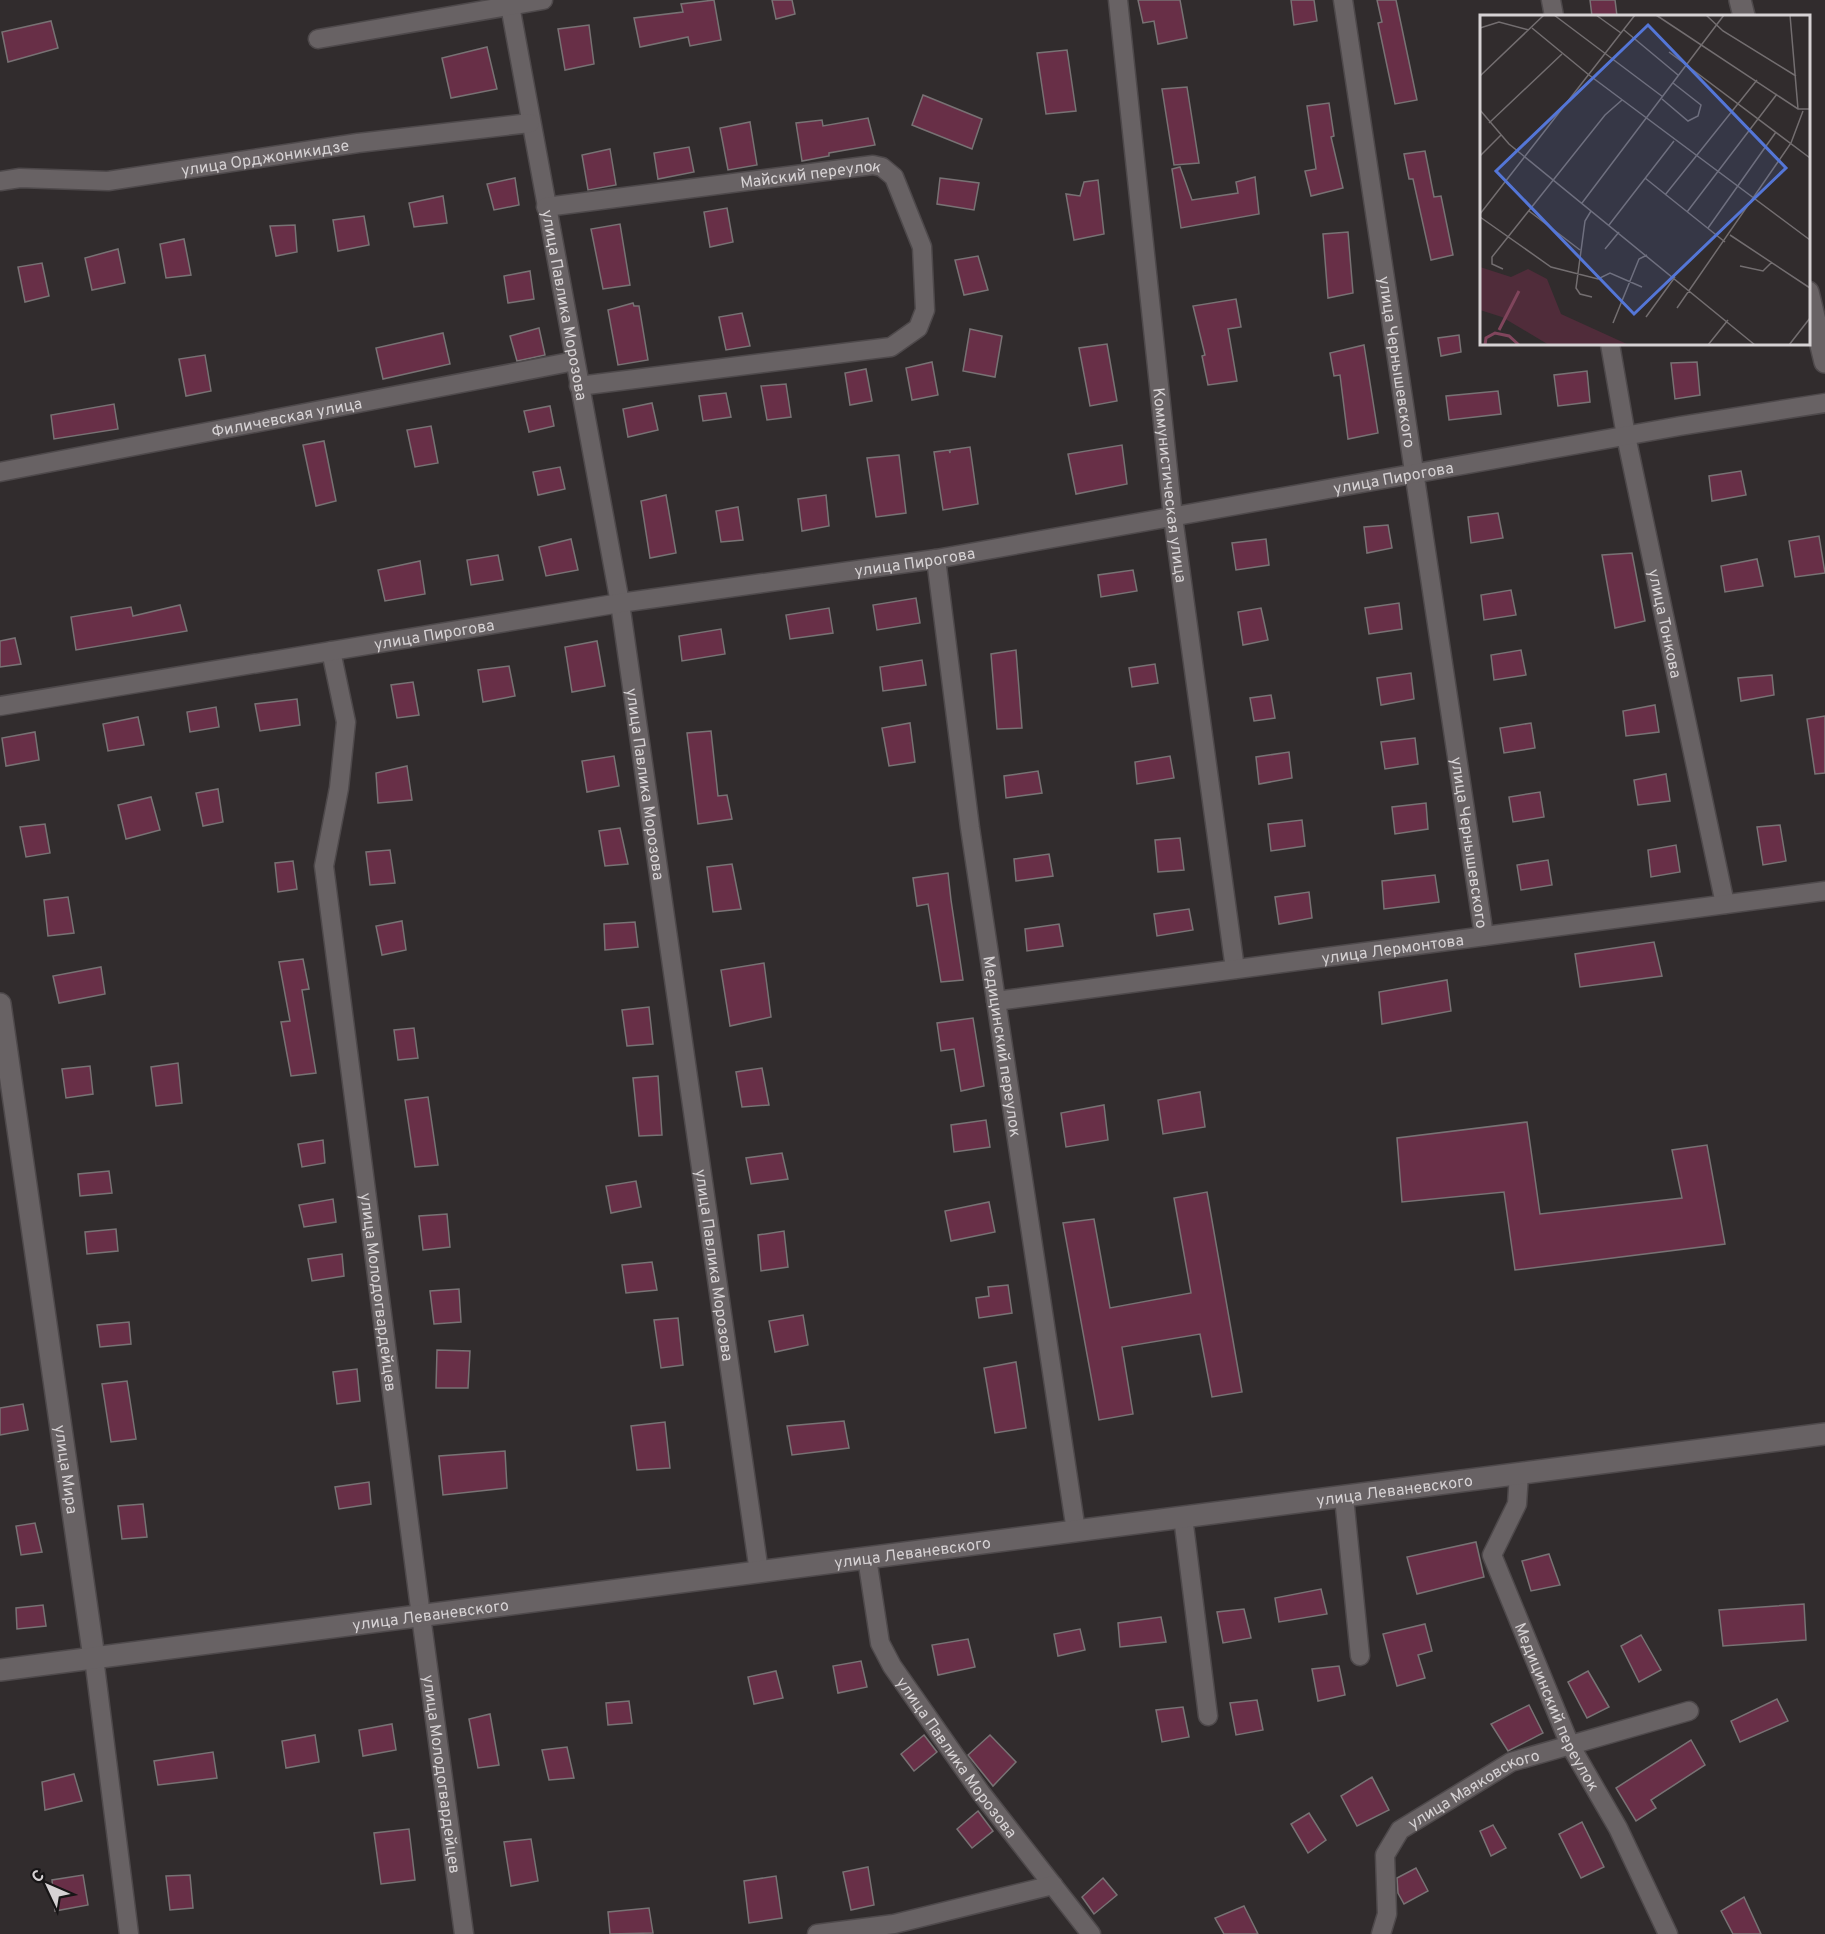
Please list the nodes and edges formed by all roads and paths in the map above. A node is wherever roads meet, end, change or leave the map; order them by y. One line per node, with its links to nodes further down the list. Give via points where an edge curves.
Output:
1 (543, 0): 6 (street)
2 (1118, 0): 22 (street, Коммунистическая улица)
3 (1343, 0): 21 (street, улица Чернышевского)
4 (1551, 0): 7 (street)
5 (1740, 0): 8 (street)
6 (509, 3): 9 (street); 10 (street, улица Павлика Морозова)
7 (1554, 15)
8 (1744, 15)
9 (318, 39)
10 (530, 123): 11 (street, улица Орджоникидзе, via 358,143 108,181); 12 (street, улица Павлика Морозова)
11 (0, 181)
12 (546, 207): 15 (street, улица Павлика Морозова); 17 (street, Майский переулок, via 873,165 894,177 922,247 926,309 918,328 891,347)
13 (1810, 296): 16 (street)
14 (1610, 345): 19 (street, улица Тонкова)
15 (574, 361): 17 (street, улица Павлика Морозова); 20 (street, Филичевская улица)
16 (1825, 362)
17 (579, 386): 24 (street, улица Павлика Морозова)
18 (1825, 403): 19 (street, улица Пирогова)
19 (1626, 436): 21 (street, улица Пирогова); 28 (street, улица Тонкова)
20 (0, 472)
21 (1416, 473): 22 (street, улица Пирогова); 29 (street, улица Чернышевского)
22 (1173, 517): 23 (street, улица Пирогова); 30 (street, Коммунистическая улица)
23 (936, 559): 24 (street, улица Пирогова); 31 (street, Медицинский переулок)
24 (620, 603): 25 (street, улица Пирогова); 39 (street, улица Павлика Морозова)
25 (331, 651): 26 (street, улица Пирогова); 40 (street, улица Молодогвардейцев, via 346,722 339,788 324,866)
26 (0, 706)
27 (1825, 891): 28 (street, улица Лермонтова)
28 (1725, 904): 29 (street, улица Лермонтова)
29 (1485, 936): 30 (street, улица Лермонтова)
30 (1235, 969): 31 (street, улица Лермонтова)
31 (996, 1001): 37 (street, Медицинский переулок)
32 (0, 1004): 42 (street, улица Мира)
33 (1825, 1434): 34 (street, улица Леваневского)
34 (1519, 1474): 35 (street, улица Леваневского); 46 (street, Медицинский переулок, via 1517,1504 1492,1555)
35 (1344, 1497): 36 (street, улица Леваневского); 41 (street)
36 (1183, 1517): 37 (street, улица Леваневского); 45 (street)
37 (1076, 1531): 38 (street, улица Леваневского)
38 (867, 1558): 39 (street, улица Леваневского); 47 (street, улица Павлика Морозова, via 880,1643 892,1666)
39 (759, 1572): 40 (street, улица Леваневского)
40 (421, 1616): 42 (street, улица Леваневского); 49 (street, улица Молодогвардейцев)
41 (1360, 1656)
42 (94, 1658): 43 (street, улица Леваневского); 48 (street, улица Мира)
43 (0, 1670)
44 (1689, 1711): 46 (street, улица Маяковского)
45 (1208, 1716)
46 (1570, 1745): 52 (street, улица Маяковского, via 1511,1762 1400,1830 1385,1855 1387,1914); 53 (street, Медицинский переулок, via 1618,1828)
47 (1053, 1885): 50 (street, via 894,1924); 51 (street, улица Павлика Морозова)
48 (129, 1934)
49 (464, 1934)
50 (817, 1934)
51 (1091, 1934)
52 (1381, 1934)
53 (1668, 1934)

